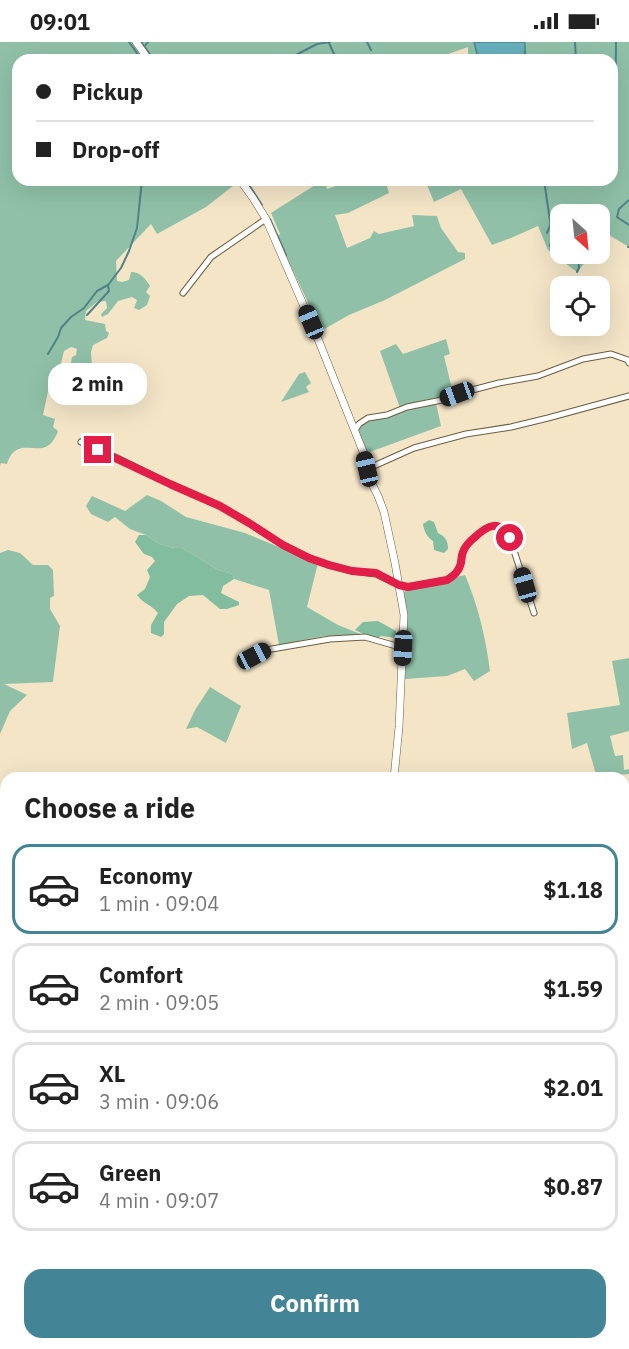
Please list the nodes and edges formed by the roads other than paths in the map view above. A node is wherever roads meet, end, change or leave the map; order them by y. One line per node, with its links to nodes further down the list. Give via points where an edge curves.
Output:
1 (244, 186): 2 (street)
2 (266, 219): 3 (street, via 211,257); 6 (street)
3 (183, 293)
4 (629, 363): 6 (street, via 611,354 583,359 538,376 368,418)
5 (629, 396): 8 (street, via 414,448)
6 (355, 430): 8 (street)
7 (81, 442): 9 (street, via 220,506 309,558 352,571 376,573)
8 (367, 469): 9 (street, via 384,512)
9 (399, 585): 10 (street, via 447,580 460,568 470,541 484,528 500,526 510,538); 11 (street, via 404,615)
10 (534, 613)
11 (403, 648): 12 (street, via 365,637 330,639 266,650); 13 (street)
12 (246, 658)
13 (395, 772)

